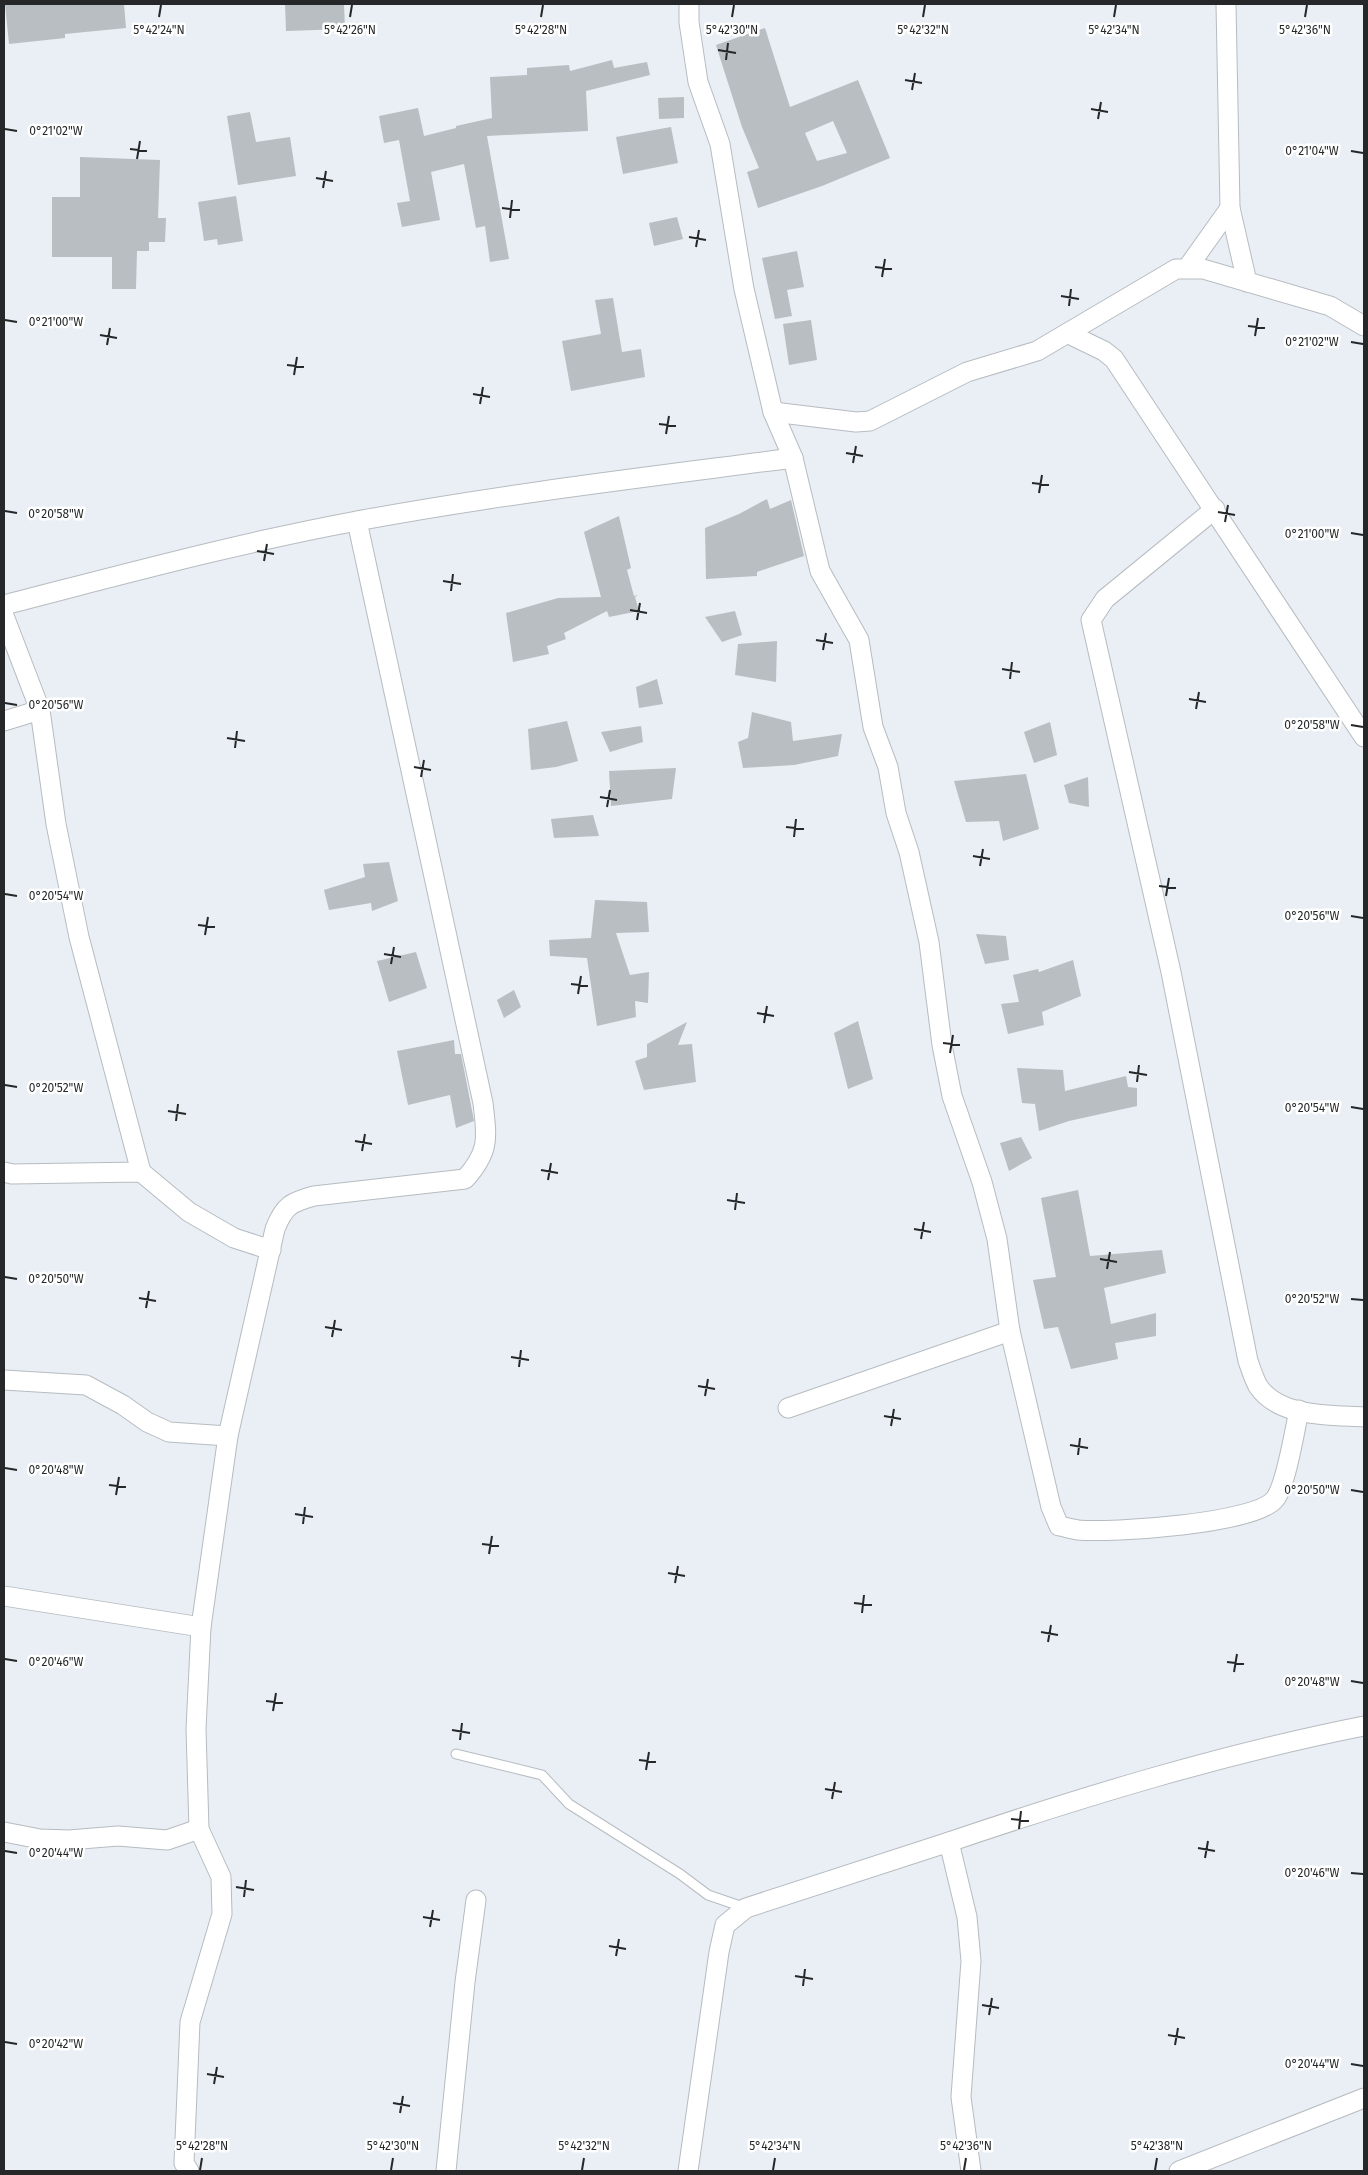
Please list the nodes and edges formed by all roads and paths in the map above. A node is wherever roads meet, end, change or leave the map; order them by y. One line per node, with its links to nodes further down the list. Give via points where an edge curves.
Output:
1 (689, 4): 8 (street, via 698,82 720,144 744,289)
2 (1226, 4): 3 (street)
3 (1230, 208): 4 (street); 5 (street)
4 (1188, 267): 5 (street); 7 (street, via 1176,269)
5 (1247, 282): 6 (street, via 1330,306)
6 (1364, 326)
7 (1069, 334): 8 (street, via 1037,351 967,372 870,421); 10 (street, via 1114,359)
8 (773, 412): 9 (street)
9 (793, 458): 11 (street, via 501,497); 20 (street, via 820,572 859,640 873,727 888,767 929,942 952,1096 998,1239)
10 (1215, 509): 16 (street); 23 (street, via 1105,599 1091,620 1171,972 1248,1361 1259,1387 1279,1404)
11 (358, 521): 12 (street, via 231,547); 19 (street, via 483,1103 487,1138 479,1163 465,1179 295,1200 282,1212)
12 (4, 605)
13 (4, 616): 14 (street)
14 (40, 710): 15 (street); 18 (street, via 56,824 79,937)
15 (4, 721)
16 (1364, 737)
17 (4, 1172): 18 (street)
18 (141, 1172): 19 (street, via 189,1212 234,1238)
19 (271, 1250): 25 (street)
20 (1010, 1331): 22 (street); 23 (street, via 1051,1506 1059,1526 1078,1530 1180,1526 1255,1511 1275,1499 1287,1467)
21 (4, 1380): 25 (street, via 86,1385 169,1432)
22 (788, 1408)
23 (1299, 1410): 24 (street)
24 (1364, 1416)
25 (228, 1436): 27 (street)
26 (4, 1596): 27 (street)
27 (201, 1627): 30 (street, via 196,1729)
28 (1364, 1726): 32 (street, via 1282,1742 1052,1807)
29 (456, 1754): 34 (lane, via 542,1775 569,1804 708,1895)
30 (199, 1829): 31 (street, via 166,1840 118,1836 69,1840); 36 (street, via 222,1877 222,1914 190,2022 184,2163)
31 (4, 1832)
32 (949, 1842): 34 (street); 39 (street, via 967,1917 971,1961 961,2097)
33 (476, 1900): 37 (street)
34 (746, 1908): 38 (street, via 725,1925 719,1952)
35 (1364, 2098): 40 (street)
36 (189, 2171)
37 (446, 2171)
38 (688, 2171)
39 (971, 2171)
40 (1179, 2171)

